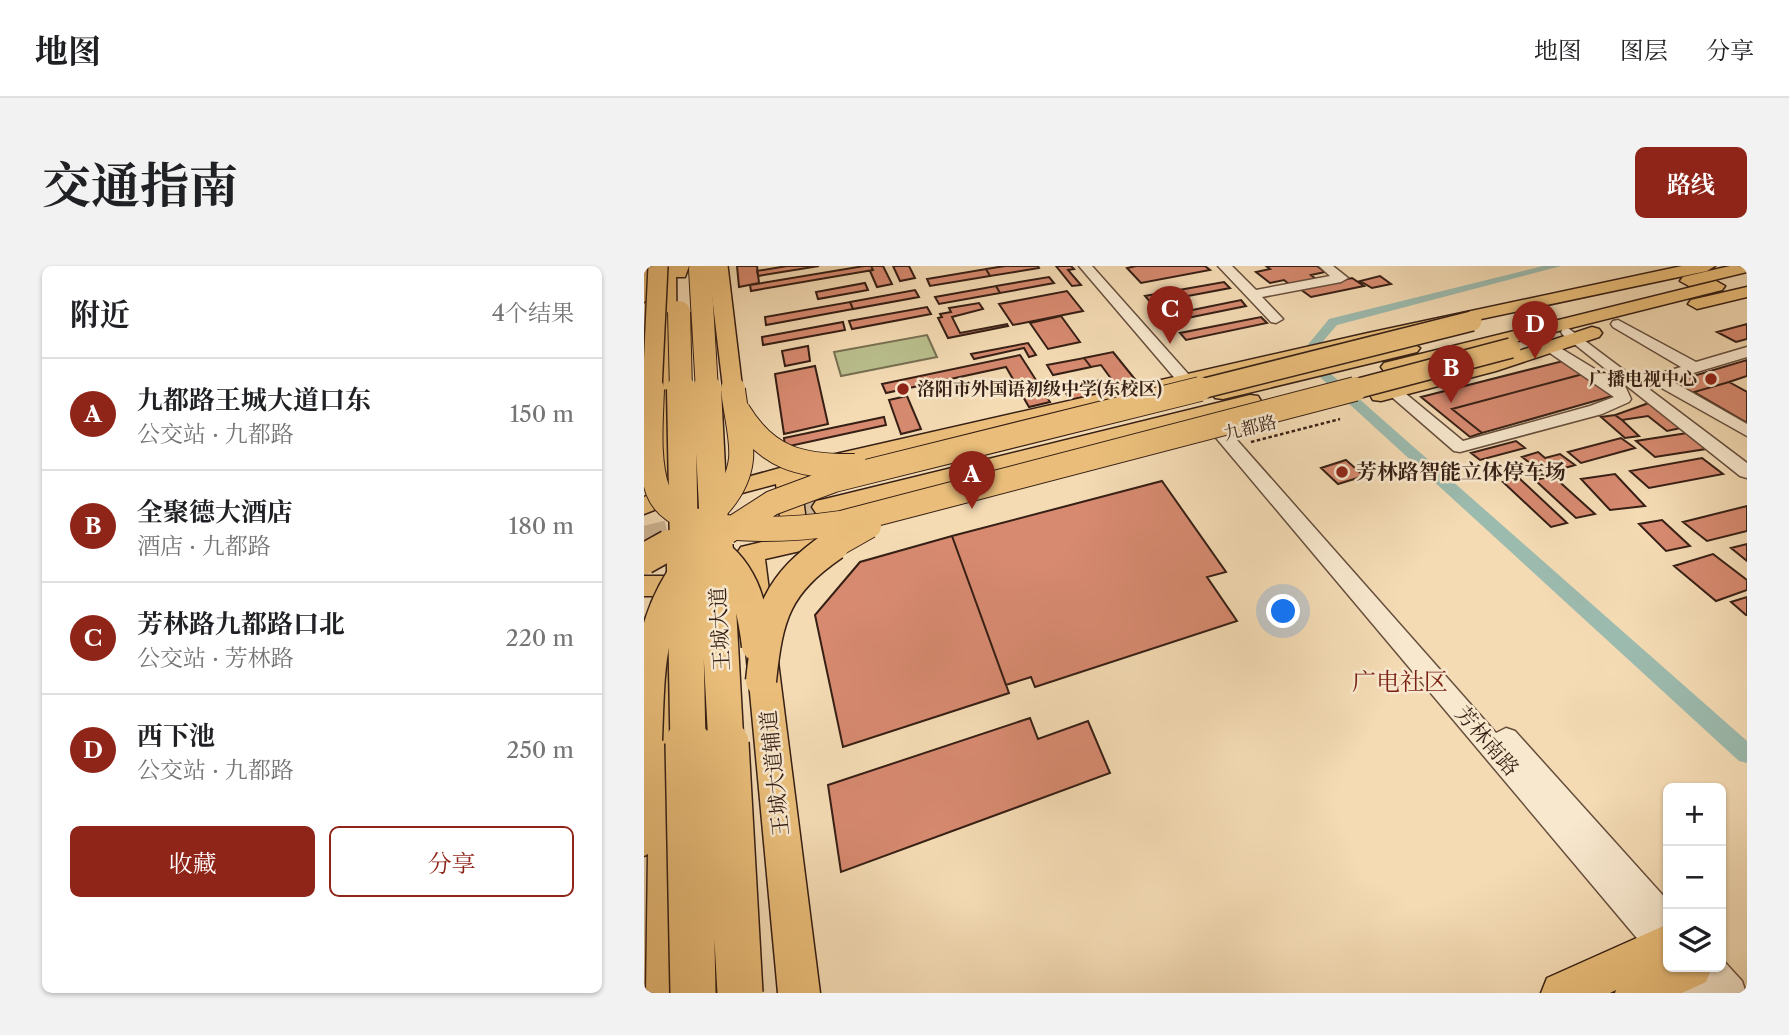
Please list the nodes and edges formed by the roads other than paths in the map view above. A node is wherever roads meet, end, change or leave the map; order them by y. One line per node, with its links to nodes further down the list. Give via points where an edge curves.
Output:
1 (649, 266): 13 (main road); 18 (main road)
2 (699, 266): 59 (highway, 王城大道, bridge)
3 (709, 266): 34 (main road)
4 (718, 266): 34 (main road, bridge)
5 (723, 266): 32 (main road)
6 (1085, 266): 31 (street)
7 (1092, 266): 31 (street)
8 (1224, 266): 17 (street)
9 (1325, 266): 17 (street, via 1341,278)
10 (1707, 266): 19 (main road)
11 (1718, 266): 15 (main road)
12 (1747, 267): 15 (main road, 九都路)
13 (668, 275): 24 (main road); 36 (main road, bridge); 44 (main road); 58 (highway, 王城大道, bridge)
14 (1747, 279): 20 (main road, 九都路)
15 (1680, 283): 19 (main road); 30 (main road, 九都路); 38 (main road, bridge, via 1528,308)
16 (1747, 292): 20 (main road); 22 (main road, 九都路)
17 (1253, 295): 21 (street)
18 (644, 297)
19 (1530, 300): 31 (main road)
20 (1650, 303): 25 (main road); 30 (main road, 九都路)
21 (1276, 319)
22 (1638, 319): 23 (main road, 九都路); 28 (street)
23 (1618, 324): 25 (main road, 九都路); 29 (street)
24 (644, 326)
25 (1572, 335): 26 (main road, 九都路); 40 (street); 42 (main road, bridge)
26 (1552, 348): 33 (main road, 九都路); 33 (street, via 1623,398 1597,410 1460,447)
27 (1747, 352): 28 (street)
28 (1715, 362): 29 (street)
29 (1695, 368): 35 (street, via 1657,379)
30 (1350, 370): 43 (main road, 九都路)
31 (1187, 378): 39 (main road)
32 (735, 380): 34 (main road); 41 (main road)
33 (1388, 393): 37 (main road, 九都路, via 1331,414)
34 (727, 412): 38 (main road, bridge, via 758,442 794,460 853,466); 41 (main road); 47 (main road, bridge, via 741,457 733,485 694,529)
35 (1747, 431)
36 (646, 435): 42 (main road, bridge, via 658,493 704,522 758,531 806,529)
37 (1234, 437): 46 (main road, 九都路); 53 (street, 芳林南路)
38 (941, 452): 51 (main road, bridge, via 783,498 737,525 692,561 670,589 657,620)
39 (805, 468): 41 (main road); 46 (main road, via 788,481 793,526)
40 (1747, 472)
41 (732, 485): 44 (main road, via 695,487); 48 (main road, 九都路, via 766,495 775,509 773,527)
42 (960, 492): 50 (main road, bridge, via 855,533 806,568 775,607)
43 (825, 500)
44 (655, 501)
45 (644, 537): 50 (main road, bridge, via 695,543 727,559 753,609)
46 (819, 540): 48 (main road, 九都路)
47 (644, 559)
48 (740, 560): 49 (main road, 九都路, via 702,579); 60 (main road, 王城大道); 62 (main road, 王城大道辅道)
49 (656, 586): 57 (main road)
50 (761, 681): 61 (main road)
51 (645, 732): 52 (main road)
52 (644, 839)
53 (1663, 937)
54 (1663, 964): 63 (main road)
55 (1664, 972): 64 (main road)
56 (1700, 972): 65 (street, 芳林南路)
57 (667, 993)
58 (693, 993)
59 (740, 993)
60 (759, 993)
61 (791, 993)
62 (799, 993)
63 (1562, 993)
64 (1636, 993)
65 (1730, 993)

